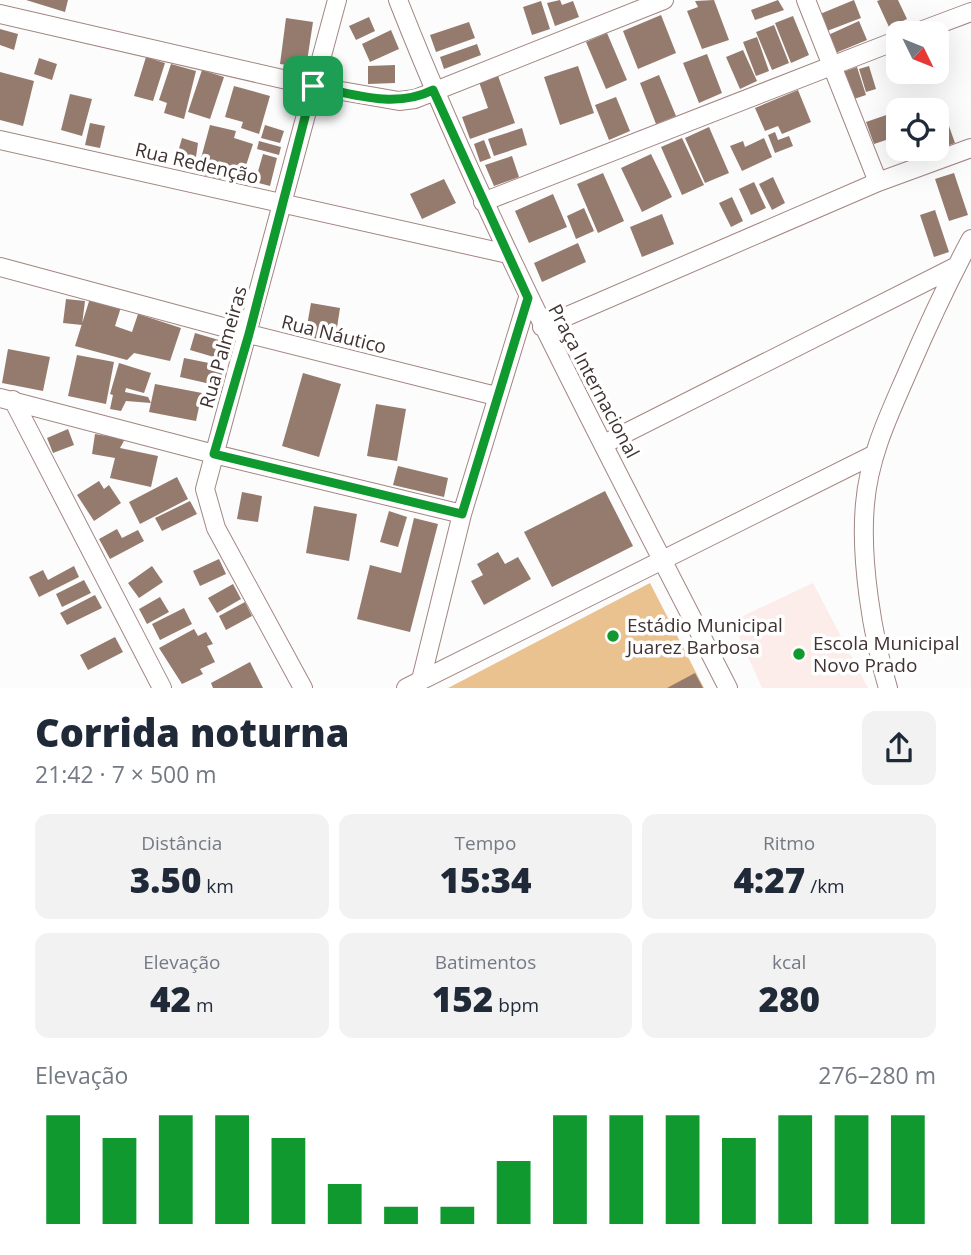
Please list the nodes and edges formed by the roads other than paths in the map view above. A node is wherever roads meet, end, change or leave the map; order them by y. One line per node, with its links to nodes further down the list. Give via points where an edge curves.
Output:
1 (337, 0): 10 (street, Rua Palmeiras)
2 (398, 0): 11 (street)
3 (664, 0): 11 (street)
4 (806, 0): 9 (street)
5 (971, 12): 7 (street)
6 (0, 14): 10 (street)
7 (947, 21)
8 (886, 45): 9 (street)
9 (831, 66): 14 (street); 15 (street)
10 (313, 86): 11 (street, via 399,101); 16 (street, Rua Palmeiras)
11 (433, 90): 15 (street)
12 (0, 141): 16 (street, Rua Redenção)
13 (971, 148): 14 (street)
14 (878, 182): 22 (street)
15 (483, 202): 18 (street)
16 (283, 204): 18 (street, Rua Redenção); 23 (street, Rua Palmeiras)
17 (971, 239): 19 (street)
18 (508, 254): 21 (street)
19 (957, 266): 26 (street); 28 (street)
20 (0, 267): 23 (street, Rua Náutico)
21 (528, 298): 22 (street, Praça Internacional); 24 (street, Praça Internacional)
22 (542, 327): 26 (street, Praça Internacional)
23 (249, 334): 24 (street, Rua Náutico); 27 (street, Rua Palmeiras)
24 (496, 396): 29 (street, Praça Internacional)
25 (6, 399): 27 (street); 32 (street)
26 (604, 444): 30 (street, Praça Internacional)
27 (214, 454): 29 (street); 33 (street, Rua Palmeiras, via 205,489 208,507)
28 (873, 456): 30 (street); 35 (street, via 865,505 866,546 872,611)
29 (462, 514): 31 (street, Praça Internacional)
30 (662, 558): 31 (street, Praça Internacional); 34 (street)
31 (414, 684)
32 (162, 688)
33 (303, 688)
34 (727, 688)
35 (888, 688)

